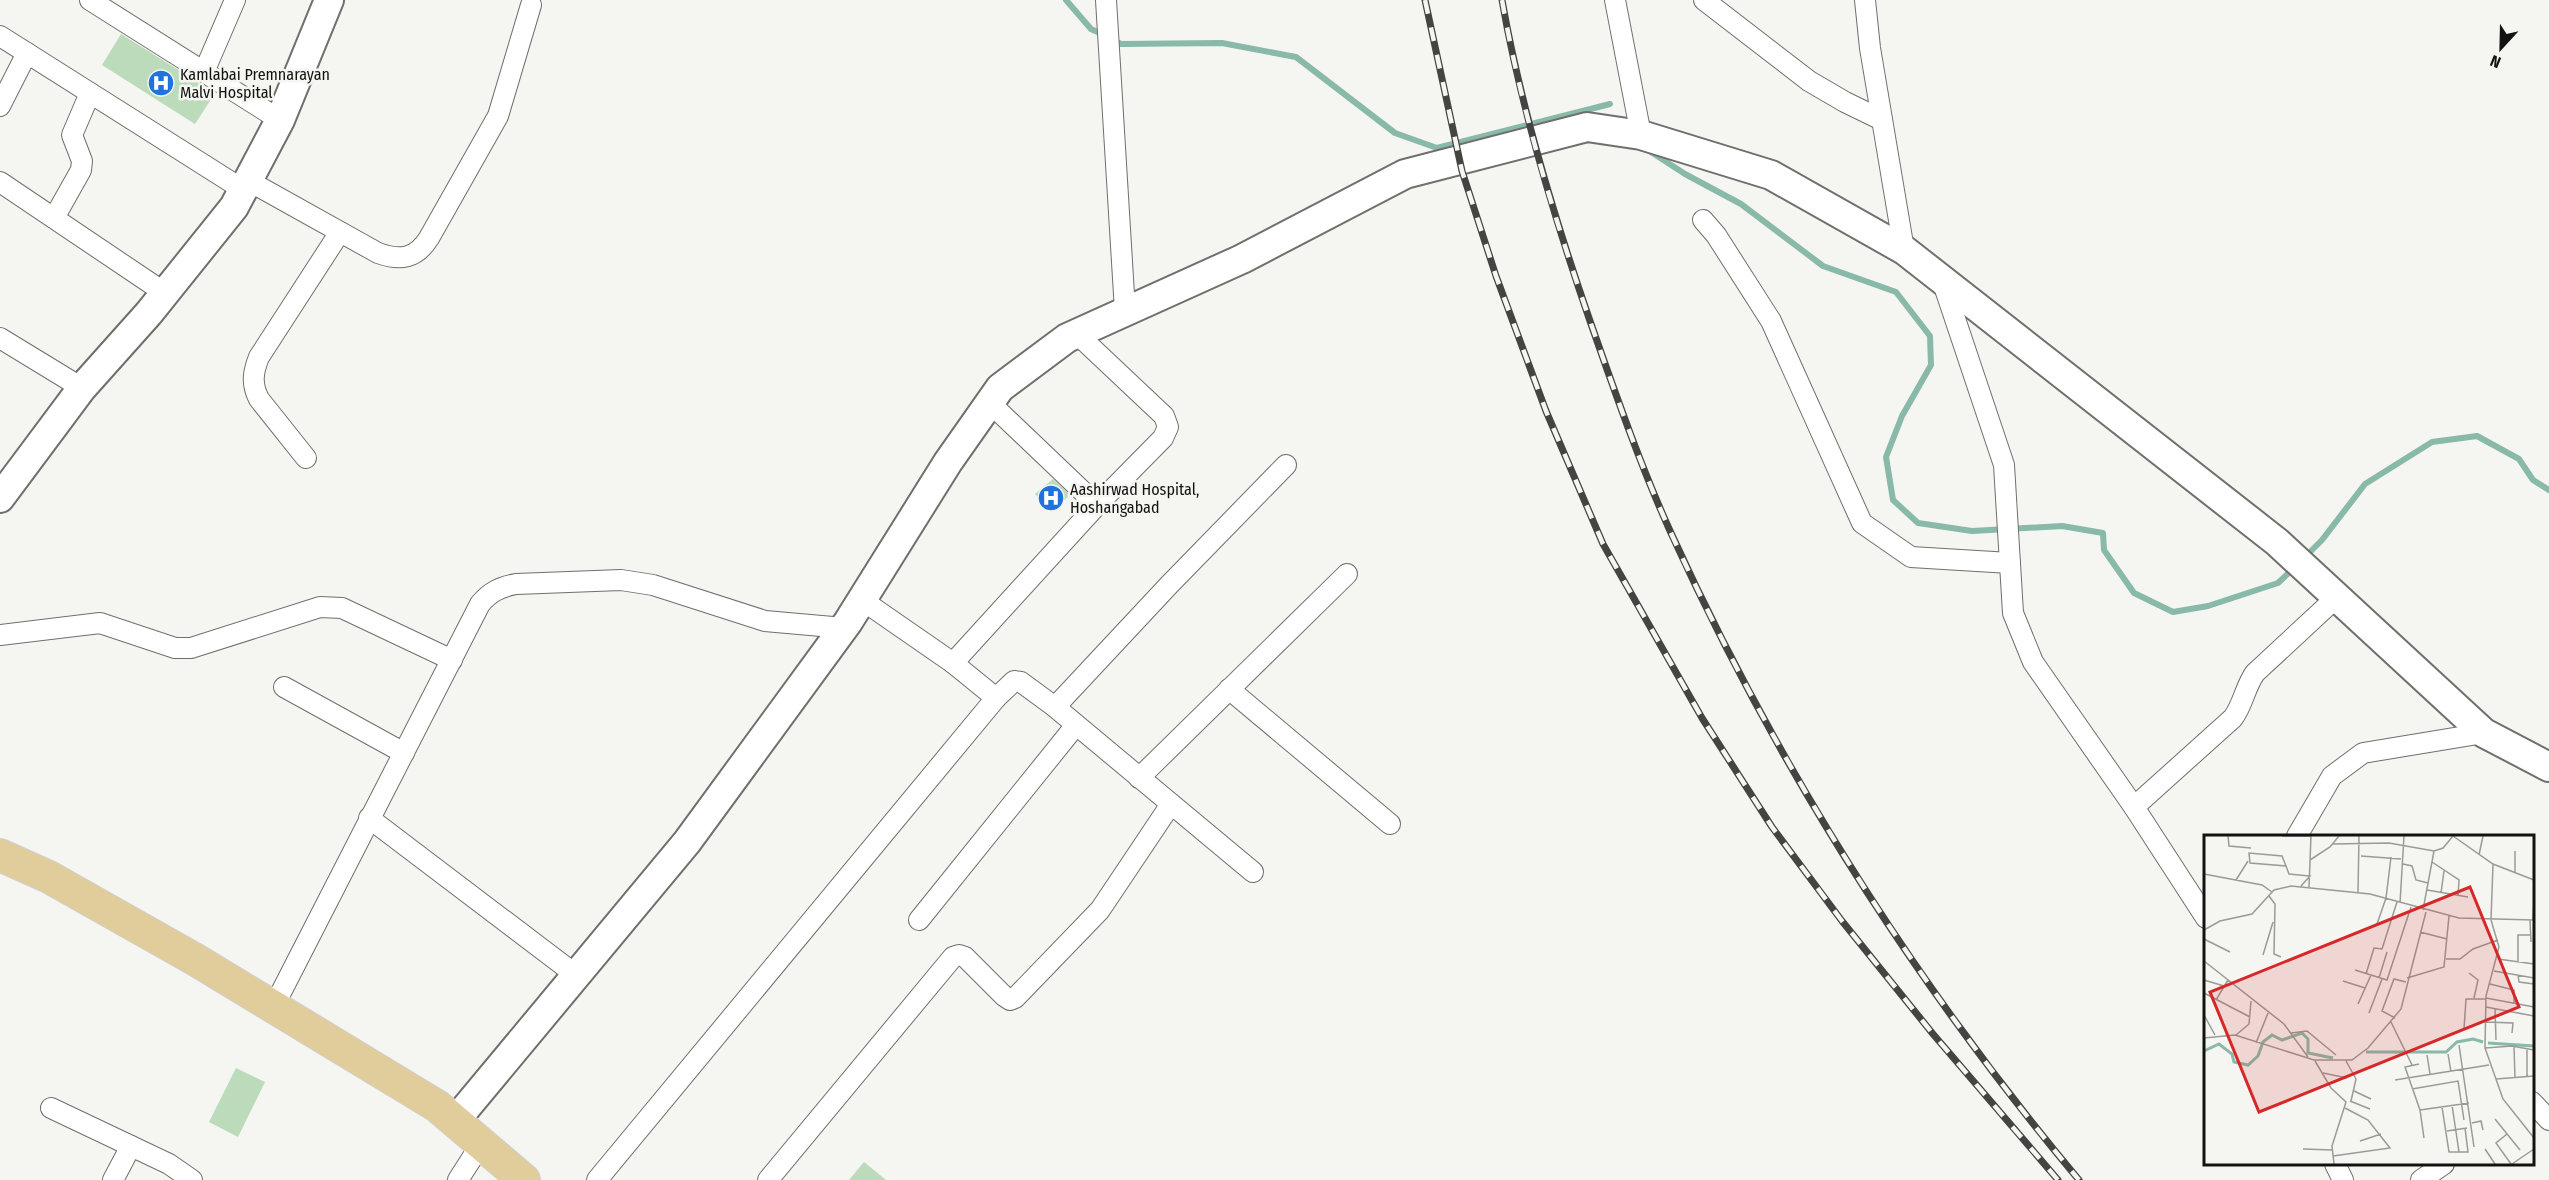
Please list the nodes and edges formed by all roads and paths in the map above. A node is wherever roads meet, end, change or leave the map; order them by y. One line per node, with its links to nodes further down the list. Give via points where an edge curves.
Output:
1 (90, 0): 11 (street)
2 (235, 0): 11 (street)
3 (329, 0): 14 (street)
4 (1106, 0): 25 (street)
5 (1615, 0): 16 (street)
6 (1704, 0): 15 (street, via 1809,81)
7 (1865, 0): 15 (street)
8 (531, 5): 21 (street, via 498,116 423,247 414,255 390,258)
9 (0, 36): 10 (street)
10 (27, 53): 12 (street); 13 (street)
11 (204, 72): 14 (street)
12 (90, 93): 18 (street); 19 (street, via 72,135 82,161 81,170)
13 (0, 105)
14 (280, 120): 18 (street)
15 (1882, 120): 22 (street)
16 (1641, 135): 22 (street, via 1771,175); 25 (street, via 1587,127 1404,174 1242,259)
17 (0, 182): 19 (street)
18 (244, 185): 21 (street); 24 (street, via 234,207)
19 (54, 218): 24 (street)
20 (1703, 220): 34 (street, via 1771,321 1862,522 1911,557)
21 (340, 232): 30 (street, via 254,369 254,390 259,399)
22 (1904, 250): 23 (street)
23 (1942, 280): 34 (street, via 2004,465); 36 (street, via 2277,542)
24 (165, 293): 28 (street)
25 (1125, 311): 26 (street)
26 (1077, 334): 29 (street, via 1000,388); 33 (street, via 1164,416 1168,427 1162,438)
27 (0, 338): 28 (street)
28 (82, 388): 32 (street)
29 (990, 403): 33 (street); 37 (street, via 948,462)
30 (306, 458)
31 (1286, 465): 45 (street)
32 (3, 487)
33 (1097, 504): 41 (street)
34 (2010, 554): 52 (street, via 2013,613 2033,662)
35 (1347, 574): 43 (street)
36 (2331, 590): 47 (street); 52 (street, via 2248,682 2233,718)
37 (862, 600): 38 (street); 41 (street)
38 (844, 628): 40 (street, via 765,621 653,585 621,580 516,585 489,593); 60 (street, via 687,842)
39 (0, 635): 40 (street, via 100,623 175,648 192,648 320,607 332,607)
40 (452, 660): 48 (street)
41 (953, 663): 44 (street)
42 (284, 687): 48 (street)
43 (1229, 689): 50 (street); 54 (street)
44 (996, 698): 45 (street, via 1014,681 1021,682); 74 (street)
45 (1055, 707): 46 (street)
46 (1076, 725): 50 (street); 59 (street)
47 (2484, 733): 49 (street); 55 (street, via 2362,753 2332,776)
48 (404, 753): 53 (street)
49 (2549, 767)
50 (1139, 778): 51 (street)
51 (1171, 804): 57 (street); 75 (street, via 1100,910 1016,998 1004,996 965,957 953,957)
52 (2134, 807): 58 (street)
53 (369, 818): 60 (street); 61 (street)
54 (1390, 824)
55 (2297, 835)
56 (0, 855): 61 (main road, via 49,877)
57 (1253, 872)
58 (2204, 916)
59 (919, 920)
60 (576, 975): 65 (street)
61 (274, 1006): 65 (main road, via 437,1106)
62 (2534, 1103): 64 (street)
63 (51, 1108): 67 (street)
64 (2549, 1120)
65 (455, 1121): 66 (main road)
66 (482, 1144): 72 (street); 73 (main road)
67 (130, 1146): 70 (street); 71 (street)
68 (2336, 1165): 76 (street)
69 (2440, 1165): 77 (street)
70 (113, 1180)
71 (192, 1180)
72 (458, 1180)
73 (524, 1180)
74 (597, 1180)
75 (768, 1180)
76 (2343, 1180)
77 (2421, 1180)

